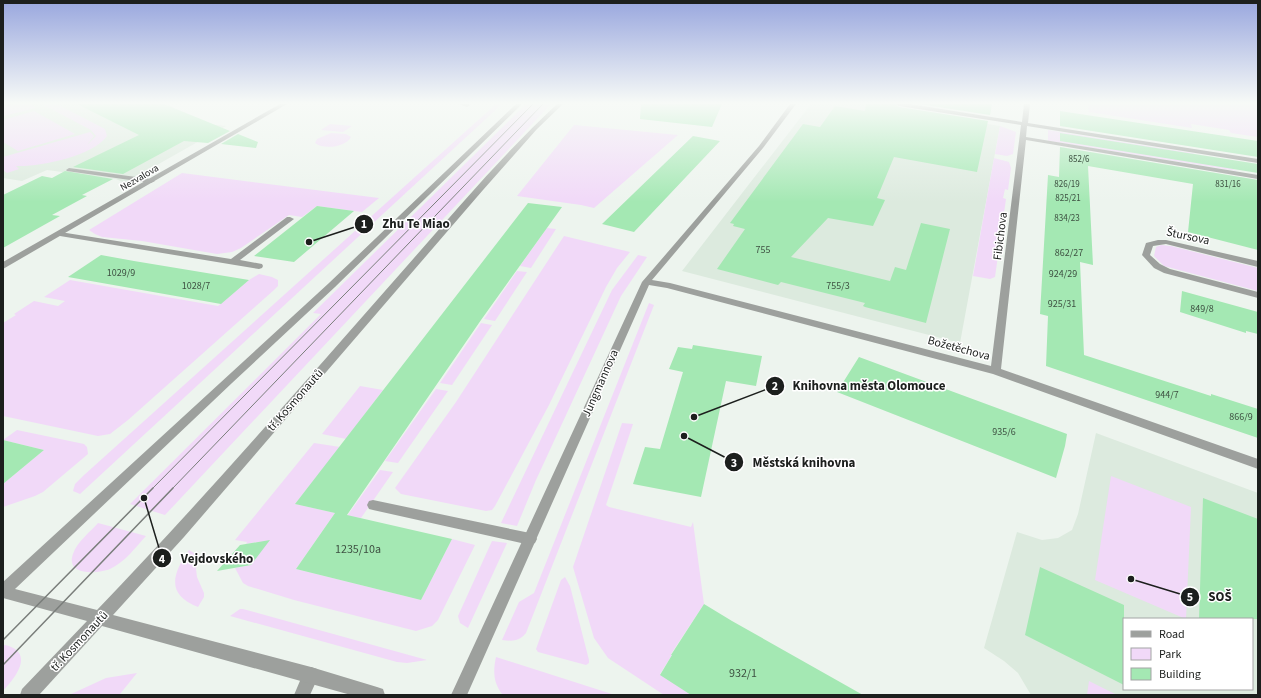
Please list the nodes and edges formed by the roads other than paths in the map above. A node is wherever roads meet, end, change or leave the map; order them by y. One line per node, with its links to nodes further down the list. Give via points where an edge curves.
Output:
1 (228, 137): 10 (street, Nezvalova)
2 (485, 137): 23 (street, via 332,285)
3 (527, 137): 24 (street, tř. Kosmonautů, via 179,533)
4 (768, 137): 17 (street, Jungmannova)
5 (1104, 137): 7 (street)
6 (1024, 138): 9 (street); 19 (street, Fibichova)
7 (1258, 161)
8 (69, 170): 10 (street)
9 (1258, 177)
10 (151, 181): 12 (street, Nezvalova)
11 (290, 219): 13 (street)
12 (60, 234): 13 (street); 15 (street, Nezvalova)
13 (232, 262): 16 (street)
14 (1258, 264): 18 (street, Štursova, via 1166,242 1149,245 1146,256 1167,271)
15 (3, 266)
16 (259, 266)
17 (646, 282): 19 (street, Božetěchova); 22 (street, Jungmannova)
18 (1258, 295)
19 (996, 371): 20 (street, Božetěchova)
20 (1258, 464)
21 (373, 505): 22 (street)
22 (530, 539): 29 (street, Jungmannova)
23 (3, 592): 24 (street)
24 (100, 618): 25 (street); 26 (street, tř. Kosmonautů)
25 (311, 675): 27 (street); 28 (street)
26 (28, 695)
27 (302, 695)
28 (377, 695)
29 (459, 695)

